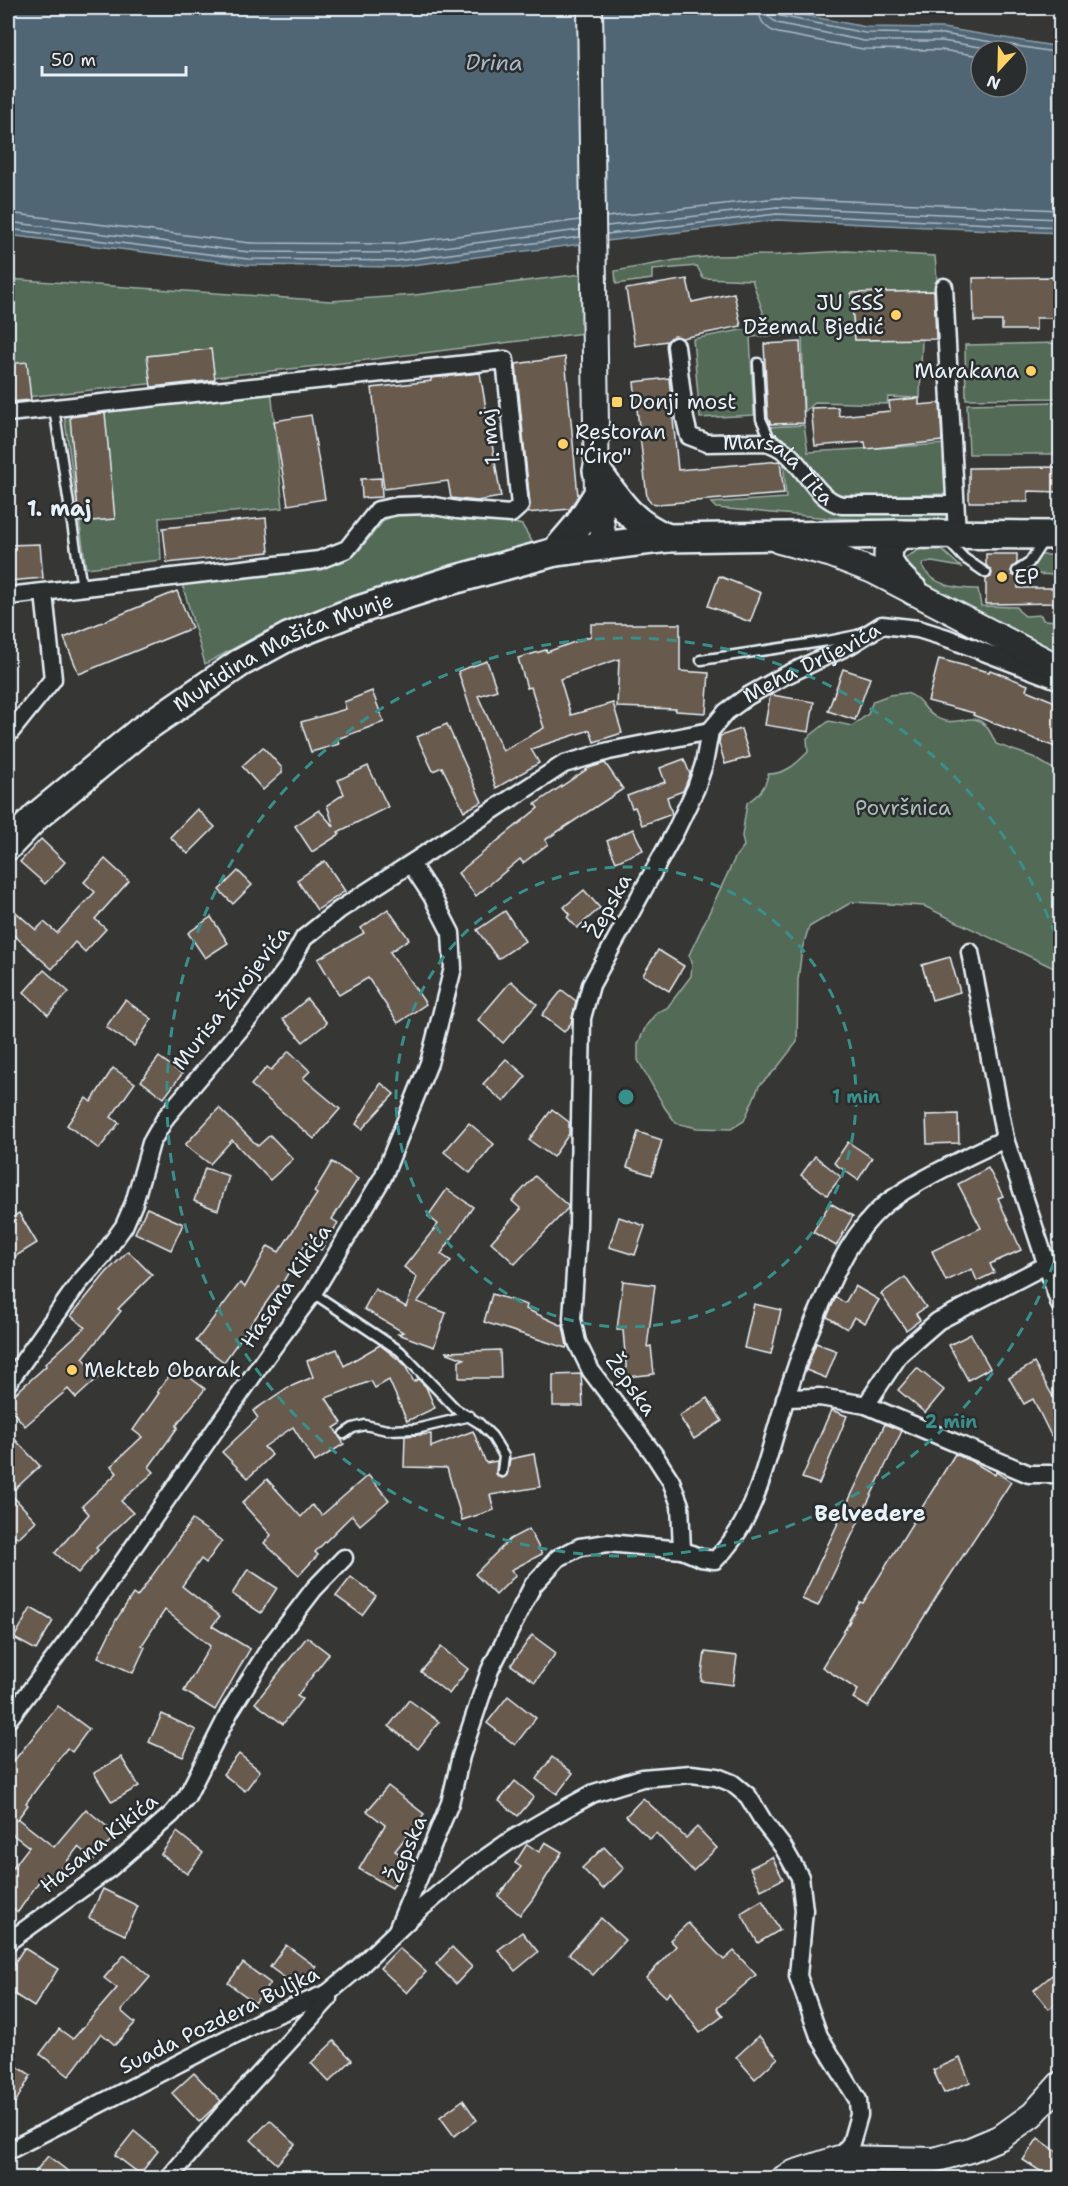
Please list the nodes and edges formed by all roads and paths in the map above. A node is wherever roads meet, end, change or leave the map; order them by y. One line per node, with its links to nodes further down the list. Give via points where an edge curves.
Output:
1 (590, 8): 8 (main road)
2 (944, 287): 9 (street)
3 (676, 346): 7 (street, Maršala Tita, via 689,436 707,443)
4 (758, 363): 7 (lane, via 761,419)
5 (54, 408): 6 (street, 1. maj); 19 (lane); 19 (street, 1. maj, via 505,360 520,506 511,514 429,505 398,506 378,510 348,549 319,560)
6 (8, 414)
7 (772, 443): 9 (street, Maršala Tita, via 795,460 833,503)
8 (597, 483): 14 (main road, via 636,521); 15 (main road); 16 (main road, via 579,524)
9 (955, 505): 11 (street)
10 (901, 534): 11 (main road, Maršala Tita); 13 (main road, Maršala Tita); 20 (main road, via 889,549 889,564)
11 (949, 535): 12 (main road, Maršala Tita); 18 (lane, via 964,558)
12 (1054, 535): 17 (lane)
13 (765, 537): 14 (main road, Maršala Tita); 20 (main road, via 853,562)
14 (668, 538): 15 (main road, Maršala Tita)
15 (605, 546): 16 (main road, Muhidina Mašića Munje)
16 (555, 552): 29 (main road, Muhidina Mašića Munje, via 352,612 279,642 240,663 139,732 37,816)
17 (1017, 571)
18 (986, 573)
19 (82, 589): 21 (street, 1. maj)
20 (914, 591): 25 (main road)
21 (44, 593): 22 (street, 1. maj); 28 (street, via 53,679)
22 (8, 596)
23 (866, 633): 24 (lane); 26 (street, Meha Drljevića, via 882,625 918,629); 27 (street, Meha Drljevića, via 850,645 748,696 726,712)
24 (701, 660)
25 (1060, 668)
26 (1060, 681)
27 (710, 731): 30 (street, Murisa Živojevića, via 564,764); 43 (street, Žepska, via 696,788 591,985 582,1018 572,1319 577,1342 591,1371 671,1481 680,1504)
28 (8, 735)
29 (8, 846)
30 (411, 864): 34 (street, Hasana Kikića, via 451,933 453,968 429,1063 383,1177); 36 (street, Murisa Živojevića, via 339,910 304,938 288,967 246,1023 166,1117 151,1143 124,1226)
31 (970, 952): 32 (street)
32 (1005, 1139): 33 (street); 37 (street, via 928,1176 883,1205 870,1219 838,1267)
33 (1048, 1264): 35 (street); 38 (street, via 938,1321 900,1354)
34 (313, 1293): 39 (lane, via 400,1351 456,1409); 45 (street, Hasana Kikića)
35 (1060, 1305)
36 (8, 1383)
37 (785, 1398): 38 (street, via 820,1398); 43 (street, via 751,1508 725,1551 715,1560)
38 (866, 1405): 42 (street, via 1029,1474)
39 (470, 1416): 40 (lane, via 416,1429 387,1430 365,1425); 41 (lane, via 492,1436 504,1456)
40 (344, 1434)
41 (501, 1472)
42 (1060, 1472)
43 (682, 1551): 46 (street, Žepska, via 608,1543 580,1546 558,1558 533,1585 490,1670 461,1756 450,1803)
44 (344, 1558): 47 (street, Hasana Kikića, via 314,1589 272,1644 230,1711 187,1796 172,1814 109,1869)
45 (8, 1720)
46 (397, 1930): 48 (street, Suada Pozdera Buljka); 51 (street, Suada Pozdera Buljka, via 465,1872 511,1840 594,1793 642,1778 691,1774 732,1783 748,1796 800,1877 804,1910 798,1976 819,2036 858,2100 859,2115 851,2143)
47 (8, 1942)
48 (328, 1994): 50 (street, Suada Pozdera Buljka, via 263,2020); 52 (street)
49 (1060, 2084): 51 (main road, via 1025,2120 970,2150 934,2160)
50 (8, 2151)
51 (839, 2158): 53 (main road)
52 (169, 2178)
53 (784, 2178)

